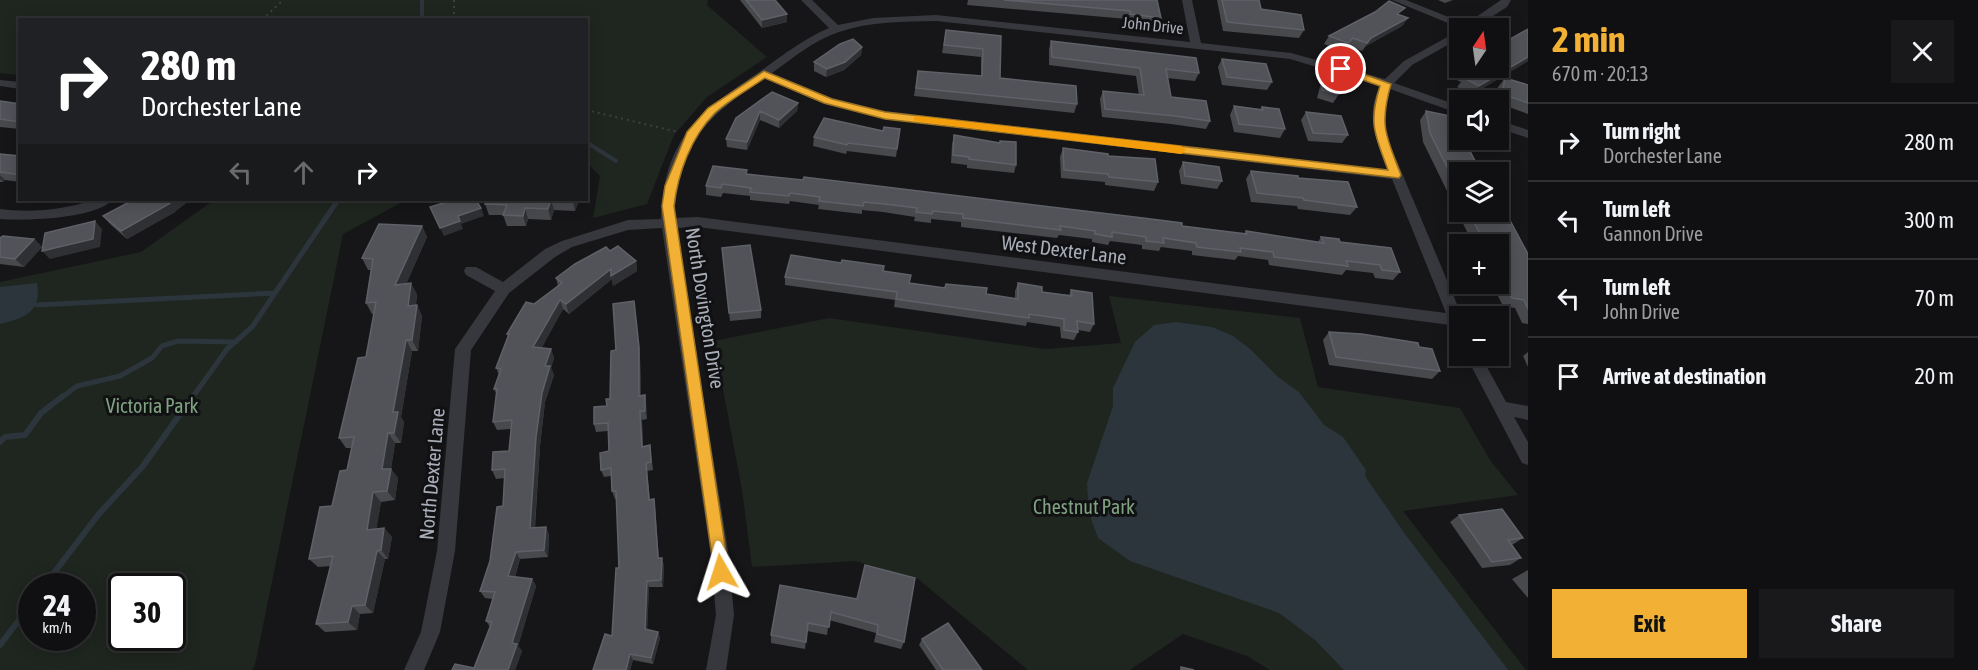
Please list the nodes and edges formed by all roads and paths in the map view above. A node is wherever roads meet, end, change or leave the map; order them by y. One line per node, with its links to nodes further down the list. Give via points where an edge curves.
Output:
1 (283, 0): 7 (path)
2 (454, 0): 8 (path)
3 (806, 0): 11 (street)
4 (1186, 0): 13 (street)
5 (1397, 0): 10 (street)
6 (1506, 0): 9 (street)
7 (264, 18)
8 (454, 18)
9 (1483, 18)
10 (1449, 21)
11 (836, 29): 13 (street, John Drive, via 878,19 936,18); 14 (street, North Dovington Drive, via 811,41)
12 (1449, 39): 16 (street, via 1404,65)
13 (1196, 46): 16 (street, John Drive, via 1310,60)
14 (764, 74): 22 (street, North Dovington Drive, via 712,110); 23 (street, via 828,101 885,115)
15 (0, 83): 17 (street)
16 (1385, 84): 18 (street, John Drive); 23 (street, via 1378,110 1380,135)
17 (18, 86)
18 (1449, 106)
19 (588, 110): 22 (path)
20 (1509, 128): 21 (street)
21 (1528, 134)
22 (691, 135): 26 (street, North Dovington Drive, via 670,186)
23 (1395, 175): 29 (street)
24 (102, 201): 25 (street, via 77,211 17,217)
25 (0, 214)
26 (668, 221): 28 (street, North Dexter Lane, via 628,225 567,244); 30 (street, West Dexter Lane); 36 (street, North Dovington Drive, via 719,550 725,615)
27 (471, 271): 28 (street)
28 (504, 289): 35 (street, North Dexter Lane, via 463,349 446,551 430,632)
29 (1449, 306)
30 (1449, 324)
31 (1479, 366): 32 (street)
32 (1502, 408): 33 (street); 34 (street)
33 (1528, 413)
34 (1528, 458)
35 (414, 670)
36 (716, 670)

